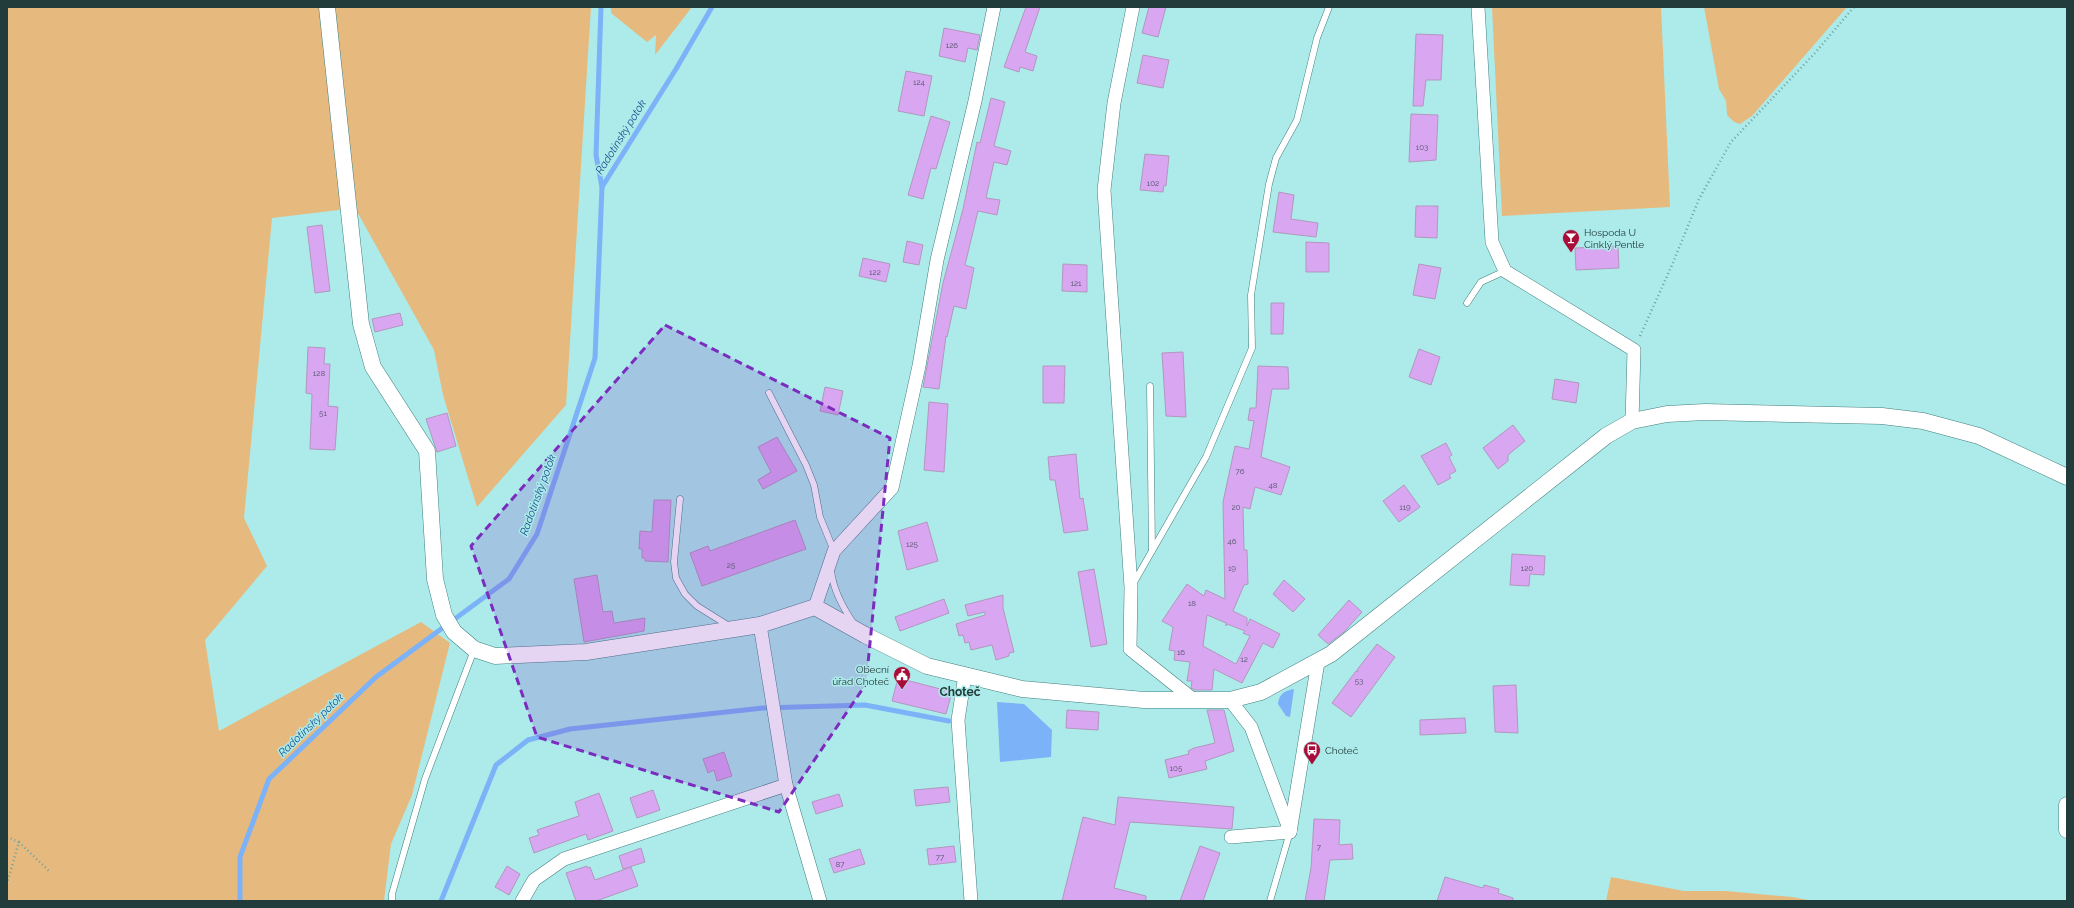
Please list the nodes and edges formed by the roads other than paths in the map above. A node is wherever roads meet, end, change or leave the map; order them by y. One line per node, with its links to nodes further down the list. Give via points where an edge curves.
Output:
1 (327, 7): 20 (street, via 362,324 373,367 426,451 435,579 444,615 454,632)
2 (994, 7): 14 (street, via 975,101 937,260 919,366 892,488)
3 (1133, 7): 15 (street, via 1114,103 1104,190)
4 (1329, 7): 13 (lane, via 1317,38 1297,120 1276,158 1269,184 1251,294 1252,348 1206,457)
5 (1478, 7): 6 (street, via 1492,242)
6 (1505, 271): 7 (lane, via 1481,282); 10 (street, via 1634,350)
7 (1467, 303)
8 (1150, 386): 13 (lane)
9 (769, 393): 14 (lane, via 814,485 820,517)
10 (1632, 422): 11 (street, via 1667,414 1705,412 1889,417 1923,421 1979,436); 21 (street, via 1606,436)
11 (2067, 477)
12 (680, 499): 18 (lane, via 674,562 676,578 697,606)
13 (1152, 551): 15 (lane)
14 (832, 556): 16 (street); 19 (lane, via 833,580 844,609)
15 (1132, 587): 23 (street, via 1130,649)
16 (815, 606): 17 (street); 19 (street)
17 (760, 626): 18 (street); 25 (street)
18 (734, 630): 20 (street, via 586,652 495,656)
19 (865, 635): 22 (street, via 927,666)
20 (474, 649): 30 (lane, via 425,779)
21 (1318, 662): 24 (street, via 1261,692); 28 (street)
22 (965, 675): 23 (street, via 1022,689 1144,700); 33 (street, via 958,720)
23 (1194, 700): 24 (street)
24 (1230, 700): 28 (street, via 1251,727)
25 (786, 785): 31 (street, via 564,859 534,880); 32 (street)
26 (2067, 805): 27 (street)
27 (2067, 830)
28 (1290, 832): 29 (street); 34 (lane)
29 (1231, 837)
30 (392, 901)
31 (522, 901)
32 (820, 901)
33 (971, 901)
34 (1270, 901)

